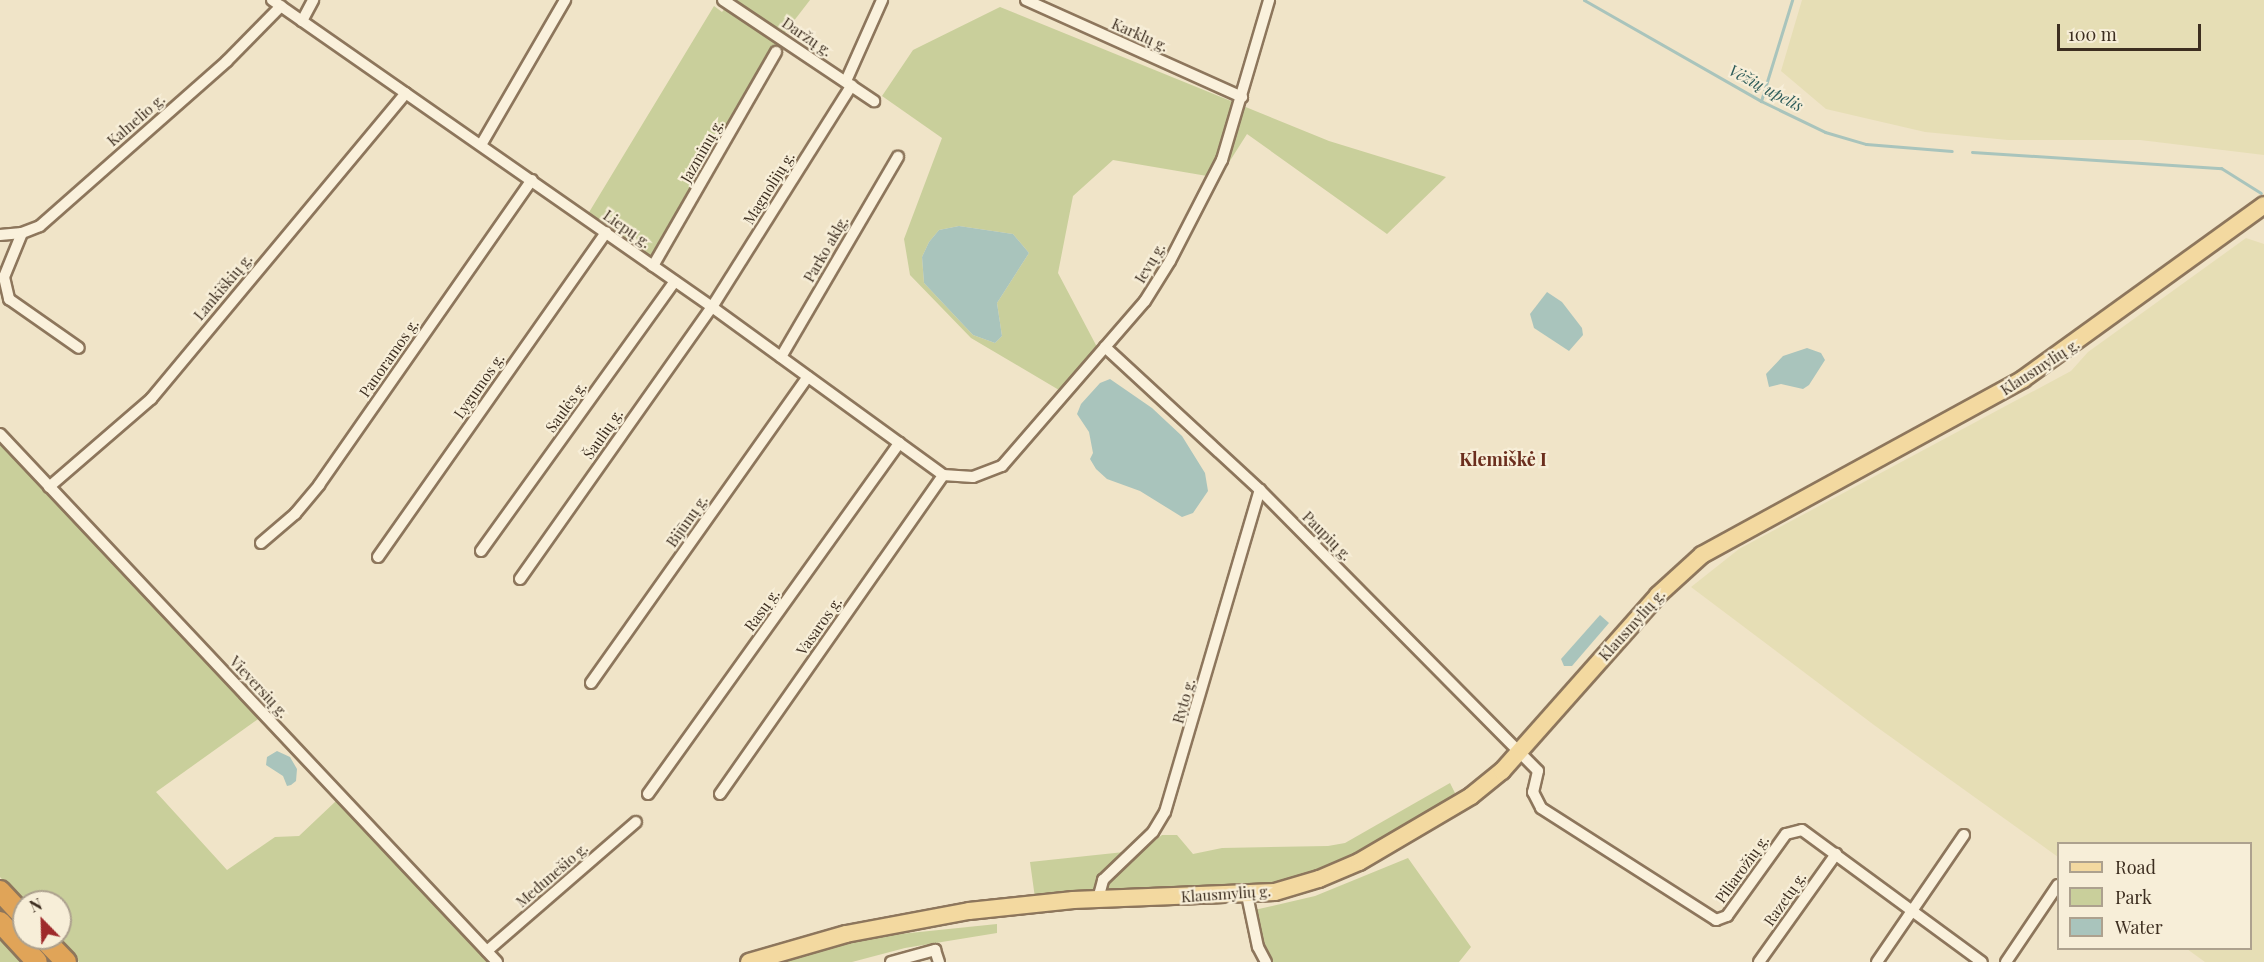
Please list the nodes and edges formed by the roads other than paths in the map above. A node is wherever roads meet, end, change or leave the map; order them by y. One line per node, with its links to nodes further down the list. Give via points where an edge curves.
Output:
1 (313, 0): 8 (street)
2 (565, 0): 14 (street)
3 (723, 0): 10 (street, Daržų g.)
4 (882, 0): 10 (street, Magnolijų g.)
5 (1026, 0): 12 (street, Karklų g.)
6 (1269, 0): 12 (street, Ievų g.)
7 (277, 3): 8 (street, Liepų g.); 19 (street, Kalnelio g., via 227,61 40,226)
8 (302, 21): 11 (street, Liepų g.)
9 (776, 52): 21 (street, Jazminų g.)
10 (849, 83): 13 (street, Daržų g.); 23 (street, Magnolijų g.)
11 (406, 93): 14 (street, Liepų g.); 31 (street, Lankiškių g., via 151,399)
12 (1242, 97): 24 (street, Ievų g., via 1222,160 1170,261 1145,301)
13 (874, 101)
14 (481, 145): 16 (street, Liepų g.)
15 (898, 157): 26 (street, Parko aklg.)
16 (531, 180): 18 (street, Liepų g.); 33 (street, Panoramos g., via 319,484 295,514)
17 (2264, 205): 38 (main road, Klausmylių g., via 2023,380 1702,555 1644,611)
18 (606, 232): 21 (street, Liepų g.); 35 (street, Lygumos g.)
19 (22, 233): 20 (street, Kalnelio g.); 25 (street, via 4,277 9,299)
20 (0, 235)
21 (653, 266): 22 (street, Liepų g.)
22 (675, 281): 23 (street, Liepų g.); 34 (street, Saulės g.)
23 (712, 307): 26 (street, Liepų g.); 36 (street, Šaulių g.)
24 (1105, 347): 30 (street, Ievų g., via 1002,466 982,476); 32 (street, Paupių g.)
25 (79, 348)
26 (781, 357): 27 (street, Liepų g.)
27 (808, 376): 29 (street, Liepų g.); 37 (street, Bijūnų g.)
28 (0, 434): 31 (street, Vieversių g.)
29 (899, 443): 30 (street, Liepų g.); 39 (street, Rasų g.)
30 (943, 475): 40 (street, Vasaros g.)
31 (49, 487): 52 (street, Vieversių g.)
32 (1260, 490): 38 (street, Paupių g.); 47 (street, Ryto g., via 1165,812 1153,832 1103,880)
33 (261, 543)
34 (481, 550)
35 (378, 557)
36 (520, 579)
37 (591, 683)
38 (1519, 753): 43 (street, Piliarožių g., via 1538,771 1533,792 1541,808 1709,919 1726,916 1791,831 1802,830); 46 (main road, Klausmylių g., via 1471,796 1359,862 1300,886)
39 (648, 794)
40 (720, 794)
41 (636, 822): 52 (street, Medunešio g.)
42 (1964, 835): 49 (street)
43 (1836, 854): 49 (street, Piliarožių g.); 60 (street, Razetų g.)
44 (2057, 886): 63 (street)
45 (0, 891): 48 (highway)
46 (1247, 895): 47 (main road, Klausmylių g.); 59 (street, via 1258,947)
47 (1098, 900): 56 (main road, Klausmylių g., via 969,911 846,934)
48 (12, 904)
49 (1913, 912): 61 (street); 62 (street, Piliarožių g.)
50 (0, 922): 53 (highway)
51 (54, 950): 54 (highway)
52 (487, 951): 55 (street, Vieversių g.)
53 (37, 962)
54 (66, 962)
55 (497, 962)
56 (749, 962)
57 (891, 962): 58 (street, via 935,950)
58 (939, 962)
59 (1266, 962)
60 (1760, 962)
61 (1877, 962)
62 (1982, 962)
63 (2006, 962)

